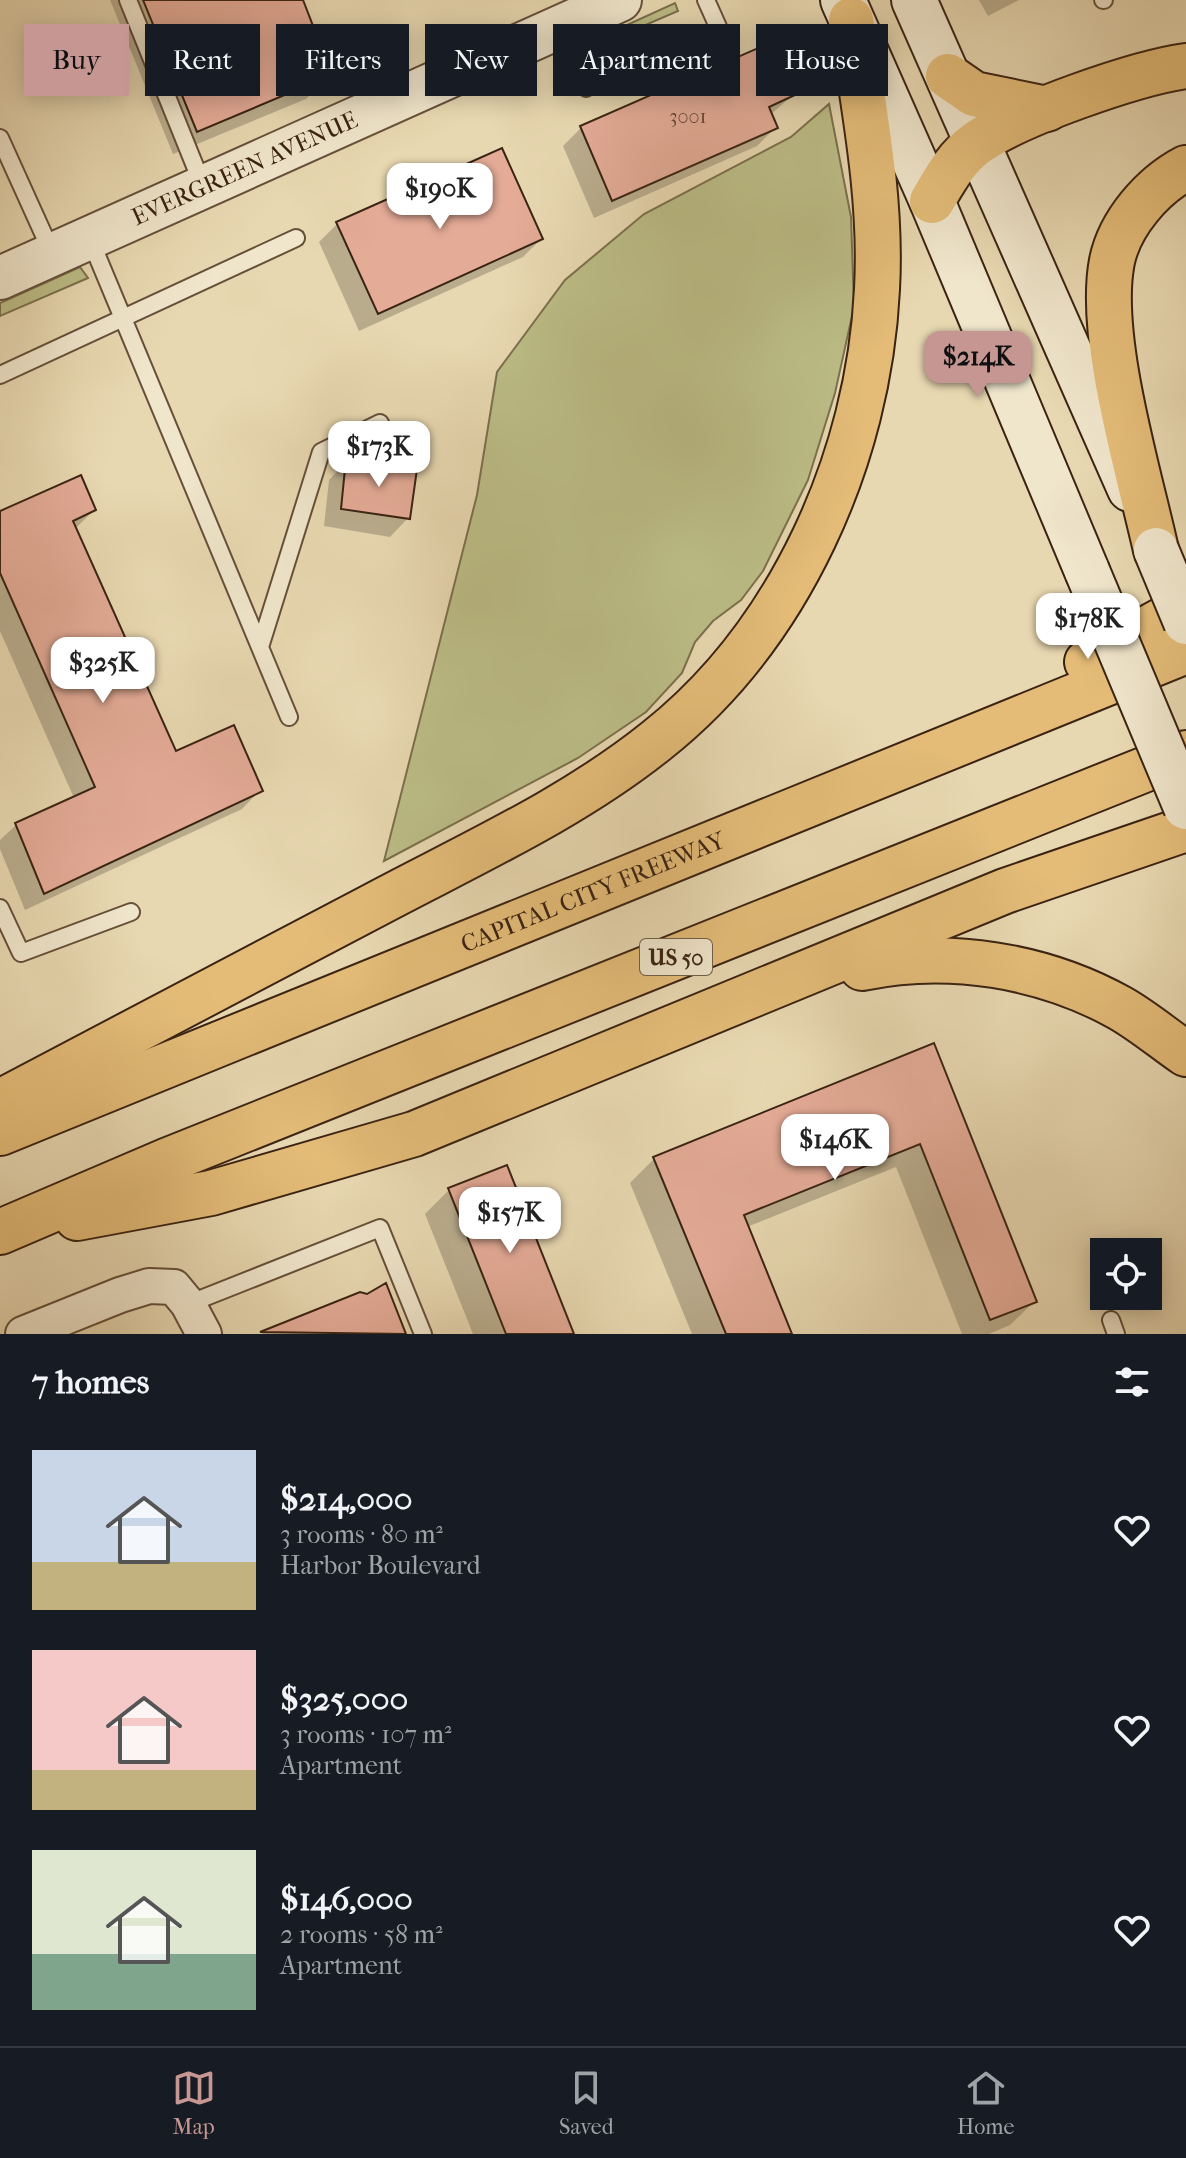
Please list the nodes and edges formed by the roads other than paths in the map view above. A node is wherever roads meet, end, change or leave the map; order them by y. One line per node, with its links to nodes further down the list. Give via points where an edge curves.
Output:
1 (128, 0): 15 (lane)
2 (620, 0): 6 (street, EVERGREEN AVENUE)
3 (706, 0): 7 (lane)
4 (914, 0): 10 (main road)
5 (847, 10): 16 (main road); 37 (highway, via 876,194 877,290 867,369 834,492 796,573 762,628 657,741 555,809)
6 (567, 24)
7 (717, 24)
8 (553, 30): 15 (street, EVERGREEN AVENUE)
9 (1186, 66): 11 (highway, via 1146,74)
10 (948, 76): 11 (highway, via 974,94); 13 (main road)
11 (1047, 109): 13 (highway)
12 (0, 138): 18 (lane)
13 (978, 142): 16 (highway, via 952,166); 23 (main road)
14 (1186, 168): 23 (highway, via 1135,211 1113,257 1108,284 1125,417)
15 (203, 186): 18 (street, EVERGREEN AVENUE)
16 (932, 201): 31 (main road, bridge)
17 (296, 238): 20 (lane)
18 (71, 246): 19 (street, EVERGREEN AVENUE); 20 (lane)
19 (0, 278)
20 (122, 319): 21 (lane); 26 (lane)
21 (0, 375)
22 (380, 423): 26 (lane, via 321,452)
23 (1156, 550): 25 (main road, bridge)
24 (1186, 607): 30 (highway)
25 (1186, 622)
26 (260, 647): 28 (lane)
27 (1186, 651): 30 (highway, CAPITAL CITY FREEWAY)
28 (289, 717)
29 (1186, 753): 39 (highway, US 50)
30 (886, 773): 38 (highway, CAPITAL CITY FREEWAY)
31 (1186, 807)
32 (1186, 829): 35 (highway, via 1005,891)
33 (0, 908): 34 (lane, via 21,953)
34 (131, 912)
35 (718, 1011): 36 (highway, via 823,976 875,965 923,959 976,963 1054,979 1120,1008); 39 (highway, via 414,1134 211,1193)
36 (1186, 1054)
37 (0, 1102)
38 (0, 1133)
39 (0, 1232)
40 (181, 1296): 41 (street, via 149,1286); 42 (street); 43 (lane, via 380,1228)
41 (23, 1334)
42 (204, 1334)
43 (423, 1334)

